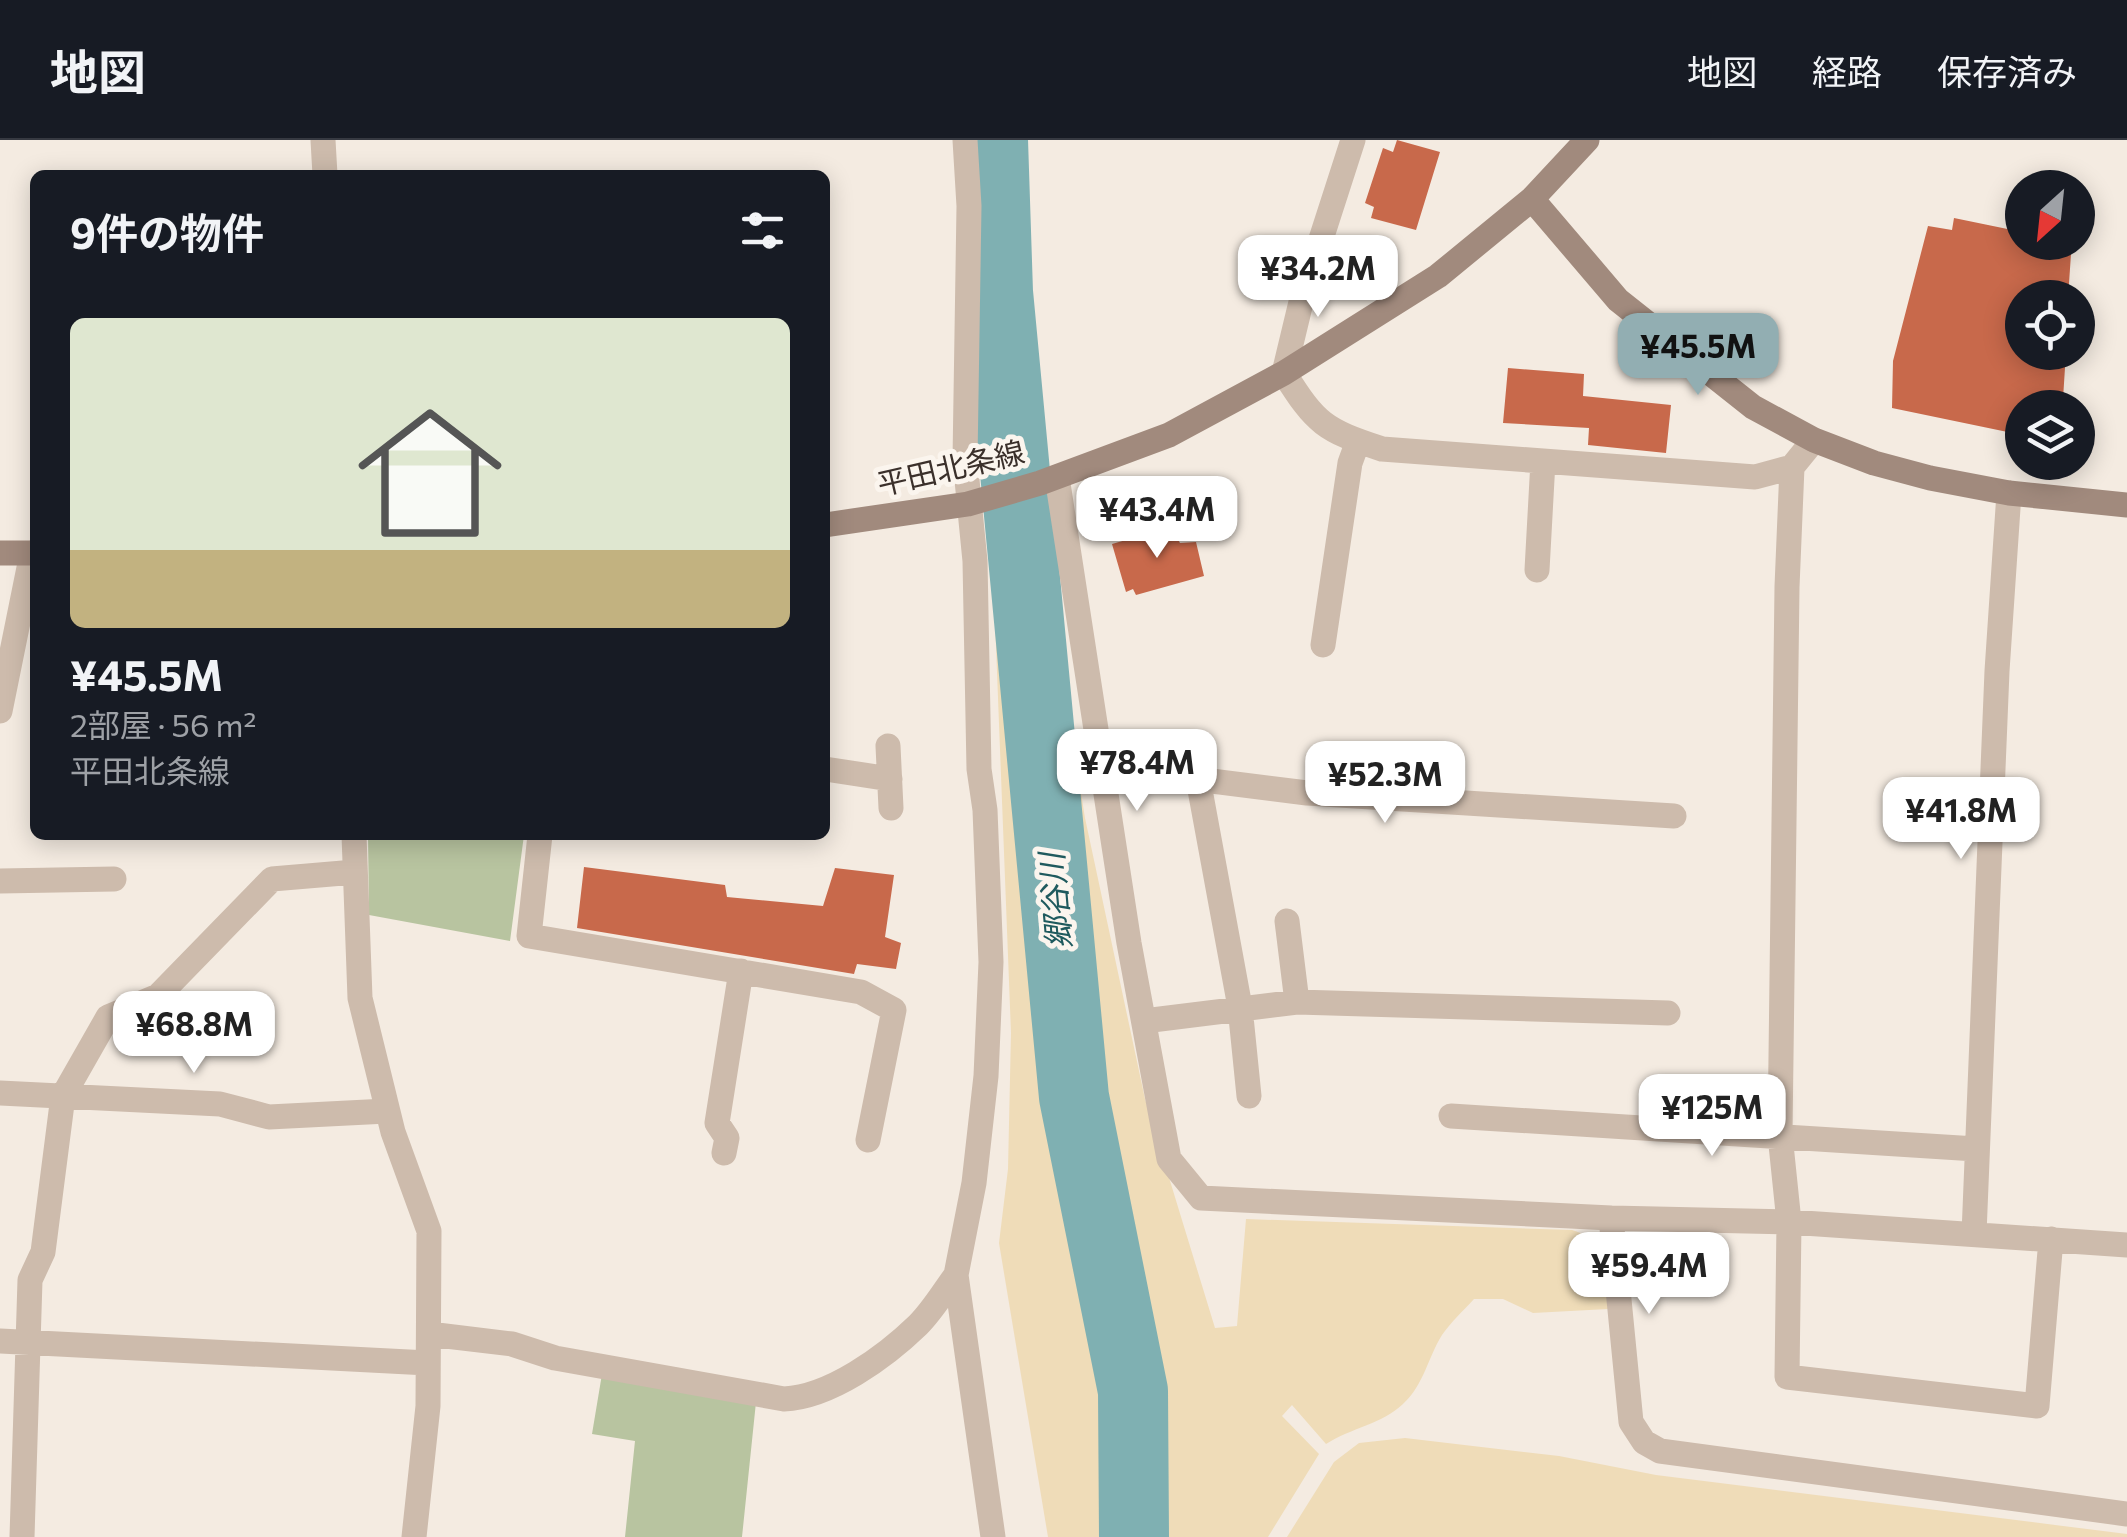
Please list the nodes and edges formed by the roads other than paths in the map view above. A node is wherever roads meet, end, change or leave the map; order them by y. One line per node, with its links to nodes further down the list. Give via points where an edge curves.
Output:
1 (323, 140): 5 (street)
2 (965, 140): 14 (street, via 965,460)
3 (1354, 140): 7 (street)
4 (1587, 140): 6 (main road, 平田北条線)
5 (325, 170)
6 (1532, 199): 7 (main road, 平田北条線, via 1438,276); 8 (main road, via 1618,300 1753,406)
7 (1284, 373): 9 (street, via 1311,416); 12 (main road, 平田北条線, via 1169,435)
8 (1814, 440): 11 (street); 13 (main road, via 1874,463)
9 (1358, 441): 10 (street, via 1382,449); 21 (street)
10 (1542, 460): 11 (street, via 1755,477); 19 (street)
11 (1792, 467): 46 (street)
12 (1049, 480): 14 (main road, 平田北条線); 24 (street)
13 (2008, 493): 15 (main road); 48 (street)
14 (973, 503): 16 (main road, 平田北条線); 55 (street, via 991,962 980,1130)
15 (2127, 505)
16 (830, 524)
17 (30, 553): 18 (main road)
18 (0, 554)
19 (1537, 570)
20 (30, 572): 22 (street)
21 (1323, 645)
22 (0, 711)
23 (888, 746): 26 (street)
24 (1101, 767): 27 (street); 40 (street)
25 (830, 770): 26 (street)
26 (890, 779): 28 (street)
27 (1198, 779): 29 (street, via 1307,793); 38 (street)
28 (891, 808)
29 (1674, 816)
30 (354, 840): 32 (street)
31 (539, 840): 36 (street, via 529,936)
32 (355, 872): 42 (street, via 272,880 158,996 108,1017); 44 (street, via 360,998)
33 (114, 878): 34 (street)
34 (0, 881)
35 (1287, 920): 37 (street)
36 (741, 971): 47 (street, via 861,992 894,1010); 49 (street, via 717,1123 726,1138)
37 (1297, 1002): 38 (street); 39 (street)
38 (1240, 1007): 40 (street); 43 (street)
39 (1668, 1013)
40 (1144, 1021): 50 (street, via 1169,1159 1201,1198)
41 (0, 1093): 42 (street)
42 (63, 1096): 44 (street, via 220,1104 269,1117); 58 (street, via 43,1252 30,1280)
43 (1250, 1096)
44 (388, 1111): 56 (street, via 428,1231)
45 (1451, 1116): 46 (street)
46 (1780, 1135): 48 (street); 51 (street)
47 (868, 1140)
48 (1976, 1149): 52 (street)
49 (724, 1153)
50 (1612, 1218): 51 (street); 60 (street, via 1631,1422 1644,1442 1660,1451)
51 (1790, 1222): 52 (street); 53 (street, via 1787,1376 2037,1406)
52 (1974, 1234): 53 (street)
53 (2051, 1238): 54 (street)
54 (2127, 1245)
55 (956, 1274): 56 (street, via 919,1324 869,1363 802,1398); 63 (street)
56 (428, 1334): 59 (street)
57 (0, 1341): 58 (street)
58 (29, 1343): 59 (street); 61 (street)
59 (428, 1364): 62 (street)
60 (2127, 1514)
61 (22, 1537)
62 (414, 1537)
63 (994, 1537)

